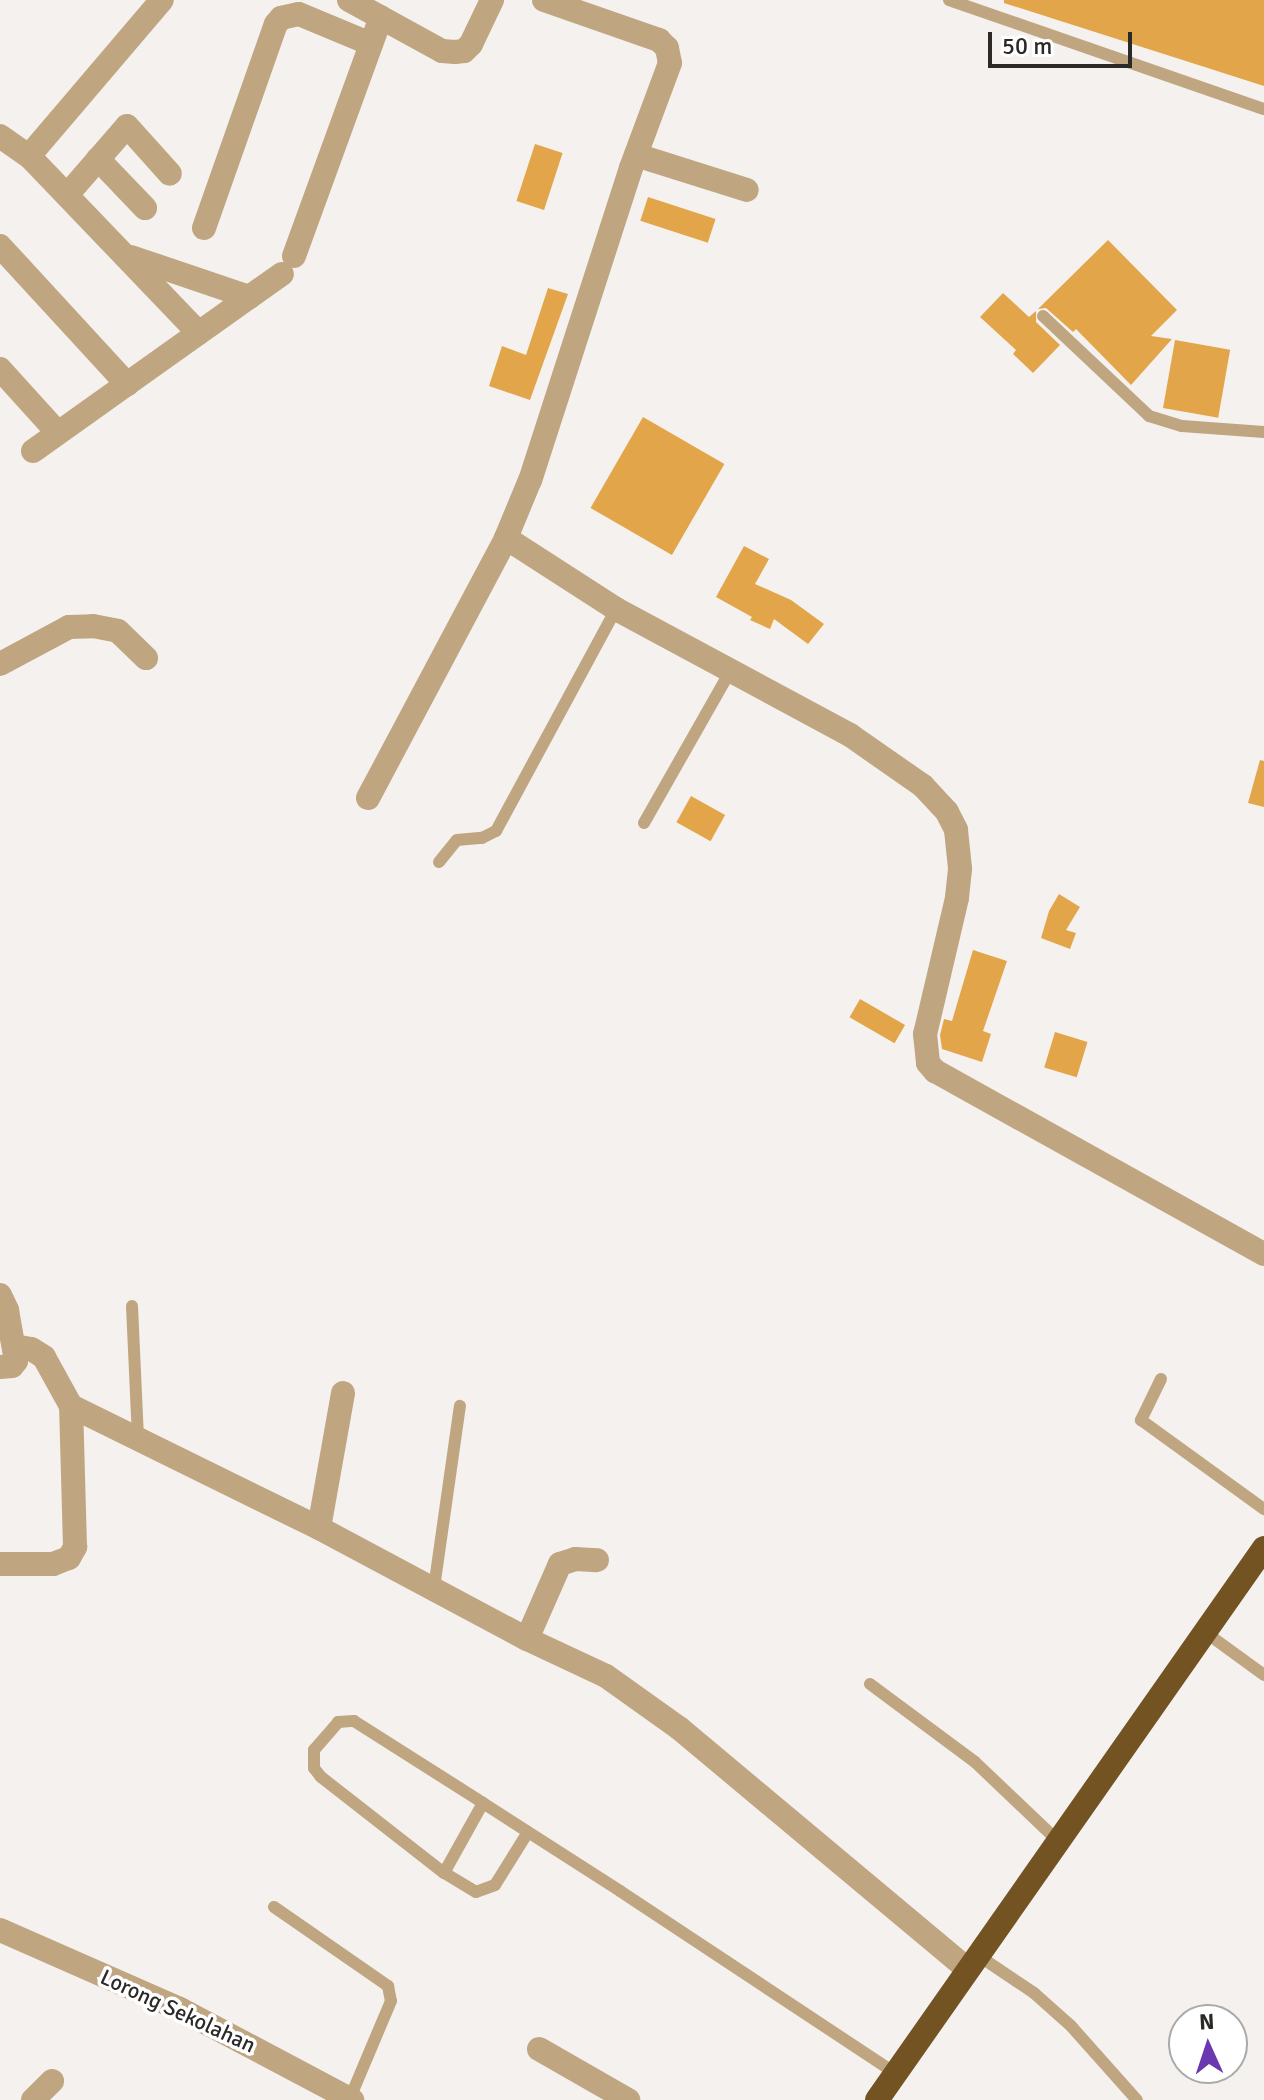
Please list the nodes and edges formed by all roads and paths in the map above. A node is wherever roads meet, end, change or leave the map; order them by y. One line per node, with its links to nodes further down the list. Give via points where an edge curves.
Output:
1 (162, 0): 11 (street)
2 (349, 0): 6 (street)
3 (492, 0): 6 (street, via 464,51 442,51)
4 (544, 0): 10 (street, via 659,40 667,48 666,78)
5 (949, 0): 8 (lane)
6 (381, 17): 7 (street)
7 (371, 44): 17 (street, via 299,14 276,24); 20 (street, via 288,265)
8 (1264, 109)
9 (0, 136): 11 (street)
10 (636, 155): 14 (street); 28 (street, via 530,480)
11 (29, 156): 15 (street)
12 (98, 159): 13 (street, via 127,126); 15 (street); 16 (street)
13 (170, 174)
14 (747, 190)
15 (67, 195): 19 (street)
16 (145, 208)
17 (204, 228)
18 (0, 246): 24 (street)
19 (125, 254): 20 (street); 22 (street)
20 (249, 297): 22 (street)
21 (1043, 316): 25 (lane, via 1149,416 1182,426)
22 (199, 333): 24 (street)
23 (0, 369): 26 (street)
24 (127, 384): 26 (street)
25 (1264, 432)
26 (58, 433): 27 (street)
27 (33, 451)
28 (506, 538): 29 (street); 33 (street)
29 (616, 609): 32 (street); 35 (lane, via 496,831 457,840)
30 (146, 658): 31 (street, via 118,631 93,626 69,627)
31 (0, 664)
32 (731, 670): 34 (lane); 36 (street, via 850,735 923,786 947,812 956,830 960,869 925,1034 928,1063 935,1071)
33 (368, 798)
34 (644, 823)
35 (439, 862)
36 (1264, 1254)
37 (0, 1295): 39 (street)
38 (132, 1306): 45 (lane)
39 (14, 1346): 40 (street, via 15,1365); 43 (street, via 44,1357)
40 (0, 1367)
41 (1161, 1379): 46 (lane, via 1141,1420)
42 (343, 1393): 47 (street)
43 (71, 1406): 45 (street); 50 (street, via 74,1552 53,1564)
44 (460, 1406): 51 (lane)
45 (138, 1438): 47 (street)
46 (1264, 1509)
47 (319, 1528): 51 (street)
48 (1264, 1548): 52 (highway)
49 (597, 1560): 53 (street, via 560,1564)
50 (0, 1564)
51 (434, 1588): 53 (street)
52 (1205, 1632): 54 (lane); 58 (highway)
53 (527, 1639): 62 (street, via 606,1676 679,1728)
54 (1264, 1675)
55 (870, 1684): 58 (lane, via 975,1762)
56 (483, 1803): 57 (lane); 59 (lane); 59 (lane, via 354,1721 338,1722 314,1750 314,1768 321,1777)
57 (528, 1832): 59 (lane, via 490,1889 476,1892); 64 (lane)
58 (1057, 1840): 62 (highway)
59 (444, 1873)
60 (274, 1907): 66 (lane, via 388,1986 391,2001)
61 (0, 1930): 66 (street, Lorong Sekolahan, via 180,2009)
62 (971, 1961): 64 (highway); 70 (lane, via 1034,1993)
63 (539, 2049): 68 (street)
64 (893, 2072): 69 (highway)
65 (52, 2081): 67 (street)
66 (351, 2099)
67 (33, 2100)
68 (628, 2100)
69 (877, 2100)
70 (1137, 2100)

